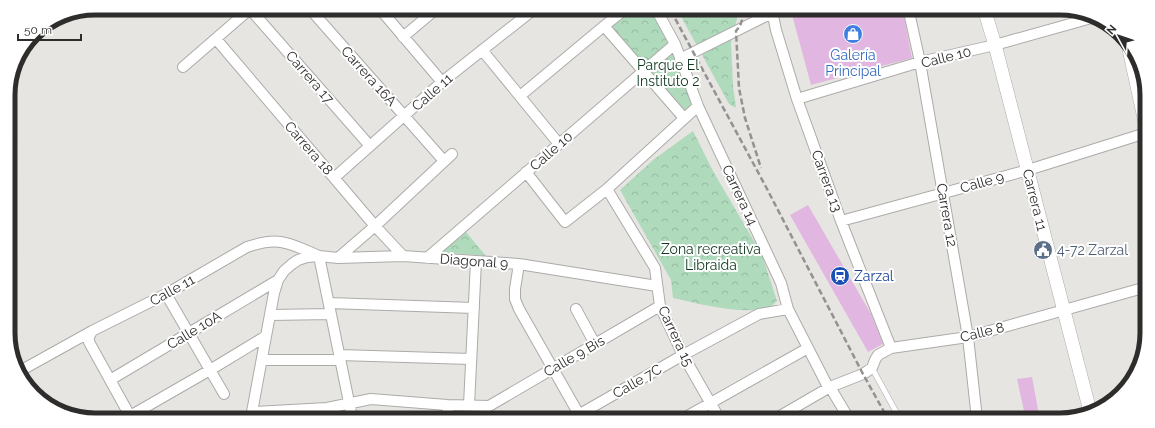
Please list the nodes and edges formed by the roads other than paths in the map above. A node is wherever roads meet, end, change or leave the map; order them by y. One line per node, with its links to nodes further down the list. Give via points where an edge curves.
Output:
1 (243, 15): 16 (street)
2 (255, 15): 34 (street, Carrera 17)
3 (315, 15): 30 (street, Carrera 16A)
4 (385, 15): 15 (street)
5 (429, 15): 15 (street)
6 (524, 15): 19 (street, Calle 11)
7 (618, 15): 14 (street)
8 (659, 15): 17 (street, Carrera 14)
9 (766, 15): 20 (street)
10 (773, 15): 27 (street, Carrera 13)
11 (910, 15): 22 (street, Carrera 12)
12 (987, 15): 18 (street, Carrera 11)
13 (1087, 19): 18 (street, Calle 10)
14 (604, 26): 24 (street); 26 (street)
15 (403, 37): 25 (street)
16 (216, 39): 23 (street); 37 (street, Carrera 18)
17 (675, 44): 20 (street, Carrera 14); 24 (street, Calle 10)
18 (995, 45): 22 (street, Calle 10); 35 (street, Carrera 11)
19 (482, 50): 25 (street, Calle 11); 26 (street)
20 (680, 59): 29 (street, Carrera 14)
21 (1131, 59): 28 (street)
22 (920, 62): 27 (street, Calle 10); 39 (street, Carrera 12)
23 (183, 67)
24 (644, 71): 31 (street); 33 (street, Calle 10)
25 (442, 82): 30 (street, Calle 11)
26 (520, 96): 33 (street)
27 (798, 99): 40 (street, Carrera 13)
28 (1140, 100)
29 (698, 106): 31 (street); 56 (street, Carrera 14, via 781,283)
30 (404, 115): 34 (street, Calle 11); 41 (street, Carrera 16A, via 448,157)
31 (684, 118): 38 (street)
32 (1140, 135): 35 (street, Calle 9)
33 (559, 144): 36 (street, Calle 10)
34 (370, 146): 37 (street, Calle 11)
35 (1028, 170): 39 (street, Calle 9); 57 (street, Carrera 11)
36 (526, 172): 38 (street, via 565,222); 45 (street, Calle 10)
37 (334, 178): 41 (street, Carrera 18)
38 (607, 189): 49 (street, Carrera 15, via 655,268)
39 (943, 193): 40 (street, Calle 9); 63 (street, Carrera 12)
40 (841, 221): 66 (street, Carrera 13)
41 (375, 226): 43 (street, Carrera 18); 44 (street)
42 (319, 256): 44 (street, Diagonal 9); 48 (street, Diagonal 9, via 307,257 292,264); 51 (street, Calle 11, via 283,241 261,242 247,247); 52 (street)
43 (403, 256): 44 (street, Diagonal 9); 45 (street, Diagonal 9)
44 (338, 258)
45 (427, 258): 46 (street, Diagonal 9)
46 (476, 261): 47 (street, Diagonal 9); 54 (street)
47 (519, 264): 49 (street, Diagonal 9); 71 (street, via 515,299)
48 (278, 280): 59 (street); 61 (street, Calle 10A)
49 (657, 286): 53 (street, Carrera 15)
50 (1140, 289): 57 (street, Calle 8)
51 (166, 294): 60 (street, Calle 11); 61 (street)
52 (329, 303): 54 (street); 58 (street)
53 (660, 306): 64 (street, Calle 9 Bis); 67 (street, Carrera 15)
54 (474, 308): 69 (street)
55 (576, 309): 64 (street)
56 (788, 309): 65 (street, Carrera 14); 67 (street, Calle 7C, via 760,314)
57 (1063, 310): 63 (street, Calle 8); 82 (street, Carrera 11)
58 (331, 314): 59 (street); 68 (street)
59 (270, 315): 62 (street)
60 (92, 331): 73 (street, Calle 11); 75 (street, via 89,342)
61 (188, 333): 74 (street); 75 (street, Calle 10A)
62 (266, 336): 70 (street); 74 (street)
63 (968, 337): 66 (street, Calle 8); 96 (street, Carrera 12)
64 (595, 344): 71 (street, Calle 9 Bis)
65 (808, 348): 76 (street, Carrera 14); 78 (street)
66 (891, 348): 72 (street, Calle 8, via 878,354)
67 (683, 355): 78 (street, Carrera 15); 90 (street, Calle 7C)
68 (340, 358): 69 (street); 70 (street); 79 (street)
69 (471, 359): 81 (street)
70 (262, 360): 85 (street)
71 (552, 368): 81 (street, Calle 9 Bis, via 489,406); 89 (street)
72 (872, 368): 76 (street, Calle 8); 95 (lane)
73 (23, 369)
74 (210, 370): 77 (street); 84 (street)
75 (110, 380): 83 (street)
76 (830, 387): 93 (street, Calle 8); 94 (street, Carrera 14)
77 (224, 394)
78 (710, 403): 91 (street); 92 (street, Carrera 15)
79 (349, 404): 80 (street, via 371,399); 86 (street); 87 (street)
80 (447, 405): 81 (street); 88 (street)
81 (469, 405)
82 (1089, 408)
83 (128, 413)
84 (135, 413)
85 (251, 413)
86 (264, 413)
87 (351, 413)
88 (448, 413)
89 (576, 413)
90 (585, 413)
91 (693, 413)
92 (716, 413)
93 (786, 413)
94 (845, 413)
95 (897, 413)
96 (976, 413)

